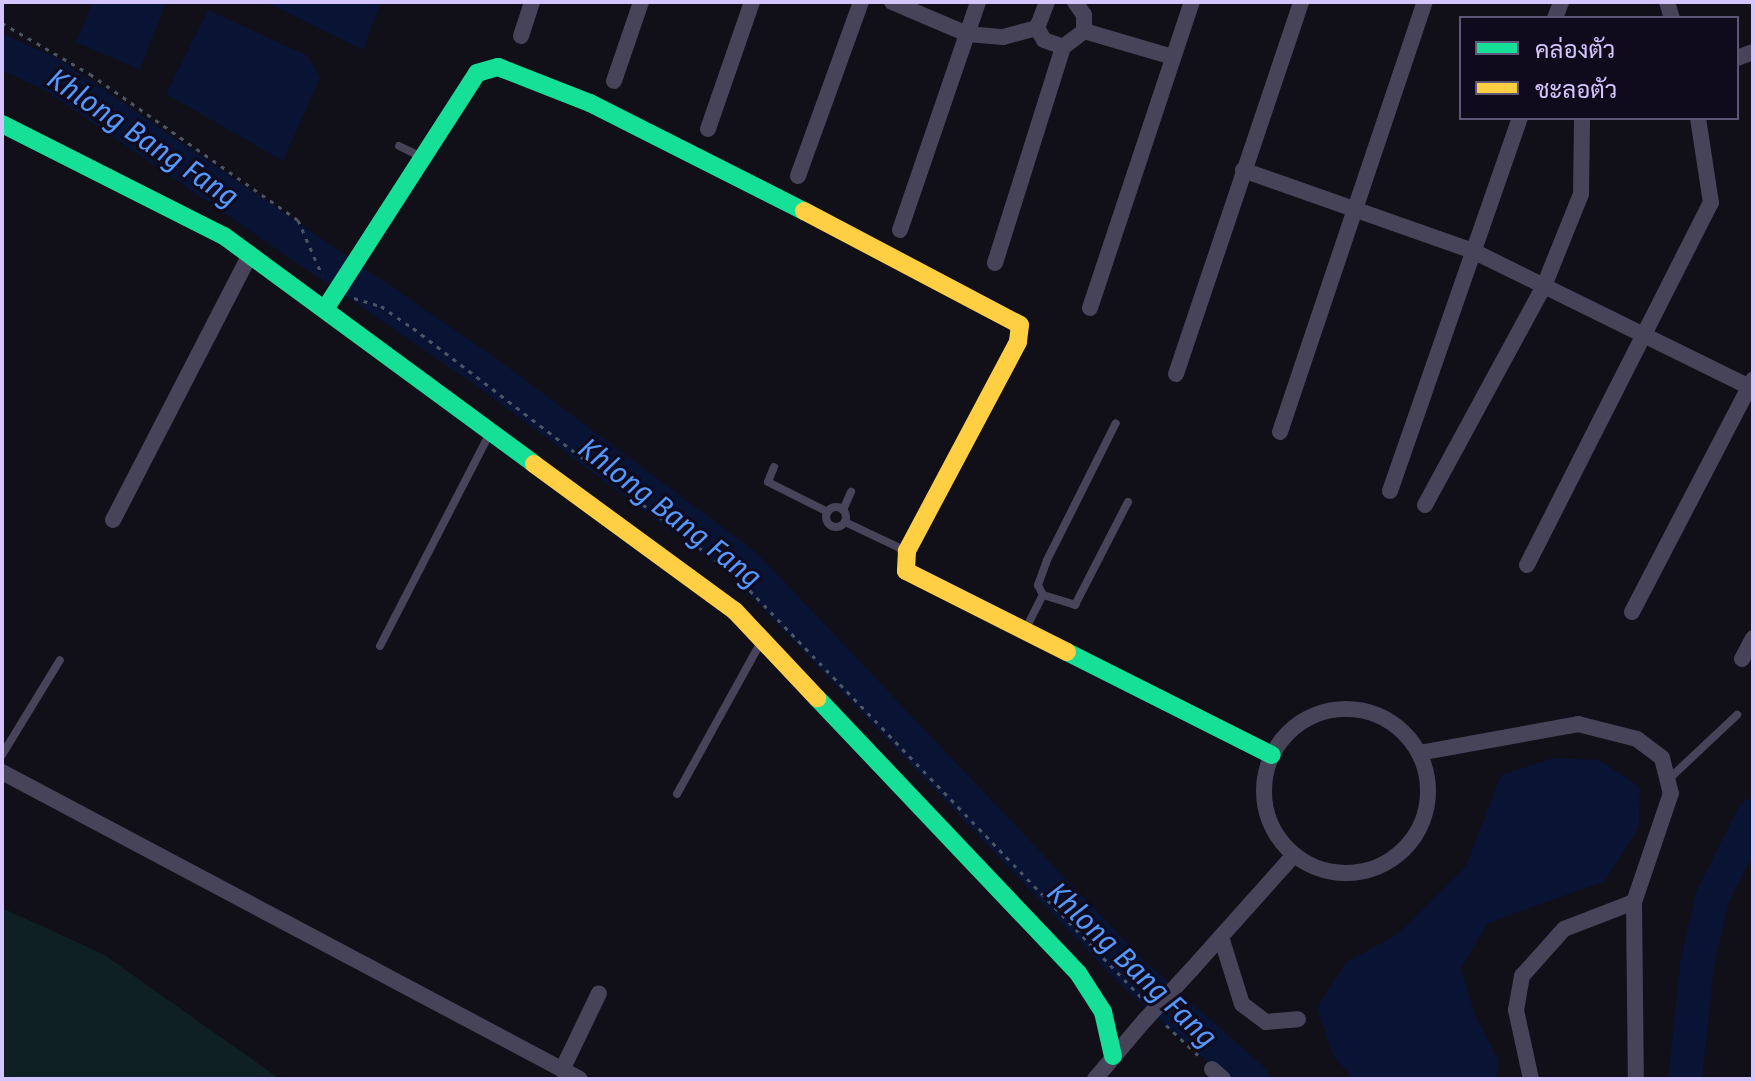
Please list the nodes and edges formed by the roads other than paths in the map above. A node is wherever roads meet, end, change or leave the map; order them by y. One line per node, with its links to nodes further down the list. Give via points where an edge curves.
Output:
1 (532, 2): 15 (street)
2 (641, 2): 18 (street)
3 (752, 2): 23 (street)
4 (861, 2): 27 (street)
5 (892, 2): 14 (street)
6 (978, 2): 14 (street)
7 (1047, 2): 12 (street)
8 (1075, 2): 13 (street, via 1084,15)
9 (1192, 2): 17 (street)
10 (1301, 2): 26 (street)
11 (1425, 2): 28 (street)
12 (1037, 28): 14 (street, via 1003,37); 16 (street, via 1049,44)
13 (1084, 31): 16 (street); 17 (street)
14 (967, 34): 29 (street)
15 (521, 36)
16 (1063, 47): 32 (street)
17 (1173, 57): 35 (street)
18 (614, 81)
19 (1519, 120): 30 (street)
20 (1582, 120): 33 (street, via 1581,194)
21 (1698, 120): 36 (street, via 1711,203)
22 (2, 124): 31 (street)
23 (708, 129)
24 (399, 146): 25 (lane)
25 (423, 158): 34 (street); 51 (street, via 477,73 498,67 590,103 1011,315 1020,325 1018,342)
26 (1243, 170): 28 (street); 37 (street)
27 (798, 176)
28 (1356, 210): 30 (street); 41 (street)
29 (900, 230)
30 (1473, 251): 33 (street); 43 (street)
31 (250, 254): 34 (street); 49 (street)
32 (995, 263)
33 (1544, 286): 36 (street); 46 (street)
34 (327, 306): 40 (street)
35 (1090, 308)
36 (1646, 336): 38 (street); 52 (street)
37 (1176, 374)
38 (1752, 385): 54 (street)
39 (1116, 423): 53 (lane, via 1047,560 1038,585)
40 (492, 429): 56 (street); 58 (lane)
41 (1280, 432)
42 (774, 467): 48 (lane, via 768,482)
43 (1390, 491)
44 (851, 492): 47 (lane)
45 (1128, 502): 53 (lane, via 1075,605)
46 (1425, 505)
47 (843, 510): 48 (lane); 50 (lane)
48 (828, 512): 50 (lane, via 833,526)
49 (113, 520)
50 (845, 522): 51 (lane)
51 (907, 551): 55 (street, via 906,571 915,578)
52 (1527, 565)
53 (1043, 595): 55 (lane)
54 (1632, 612)
55 (1025, 631): 64 (street)
56 (763, 638): 67 (lane); 73 (street, via 1078,973 1103,1012)
57 (1753, 638): 59 (street)
58 (380, 646)
59 (1742, 659)
60 (60, 660): 63 (lane)
61 (1737, 715): 66 (lane)
62 (1419, 753): 64 (street, via 1383,717 1358,709 1308,718); 66 (street, via 1578,724 1637,739 1662,758); 68 (street, via 1427,802 1420,825 1397,854 1364,871 1340,873)
63 (2, 755)
64 (1272, 755): 68 (street, via 1266,809)
65 (2, 772): 74 (street)
66 (1671, 777): 69 (street, via 1656,847)
67 (677, 794)
68 (1294, 855): 70 (street)
69 (1634, 902): 77 (street, via 1564,929 1522,976 1516,1010); 78 (street)
70 (1221, 937): 72 (street, via 1242,1004 1266,1022); 73 (street, bridge)
71 (599, 993): 74 (street)
72 (1298, 1019)
73 (1113, 1056): 76 (street)
74 (562, 1070): 75 (street)
75 (580, 1079)
76 (1095, 1079)
77 (1531, 1079)
78 (1636, 1079)

